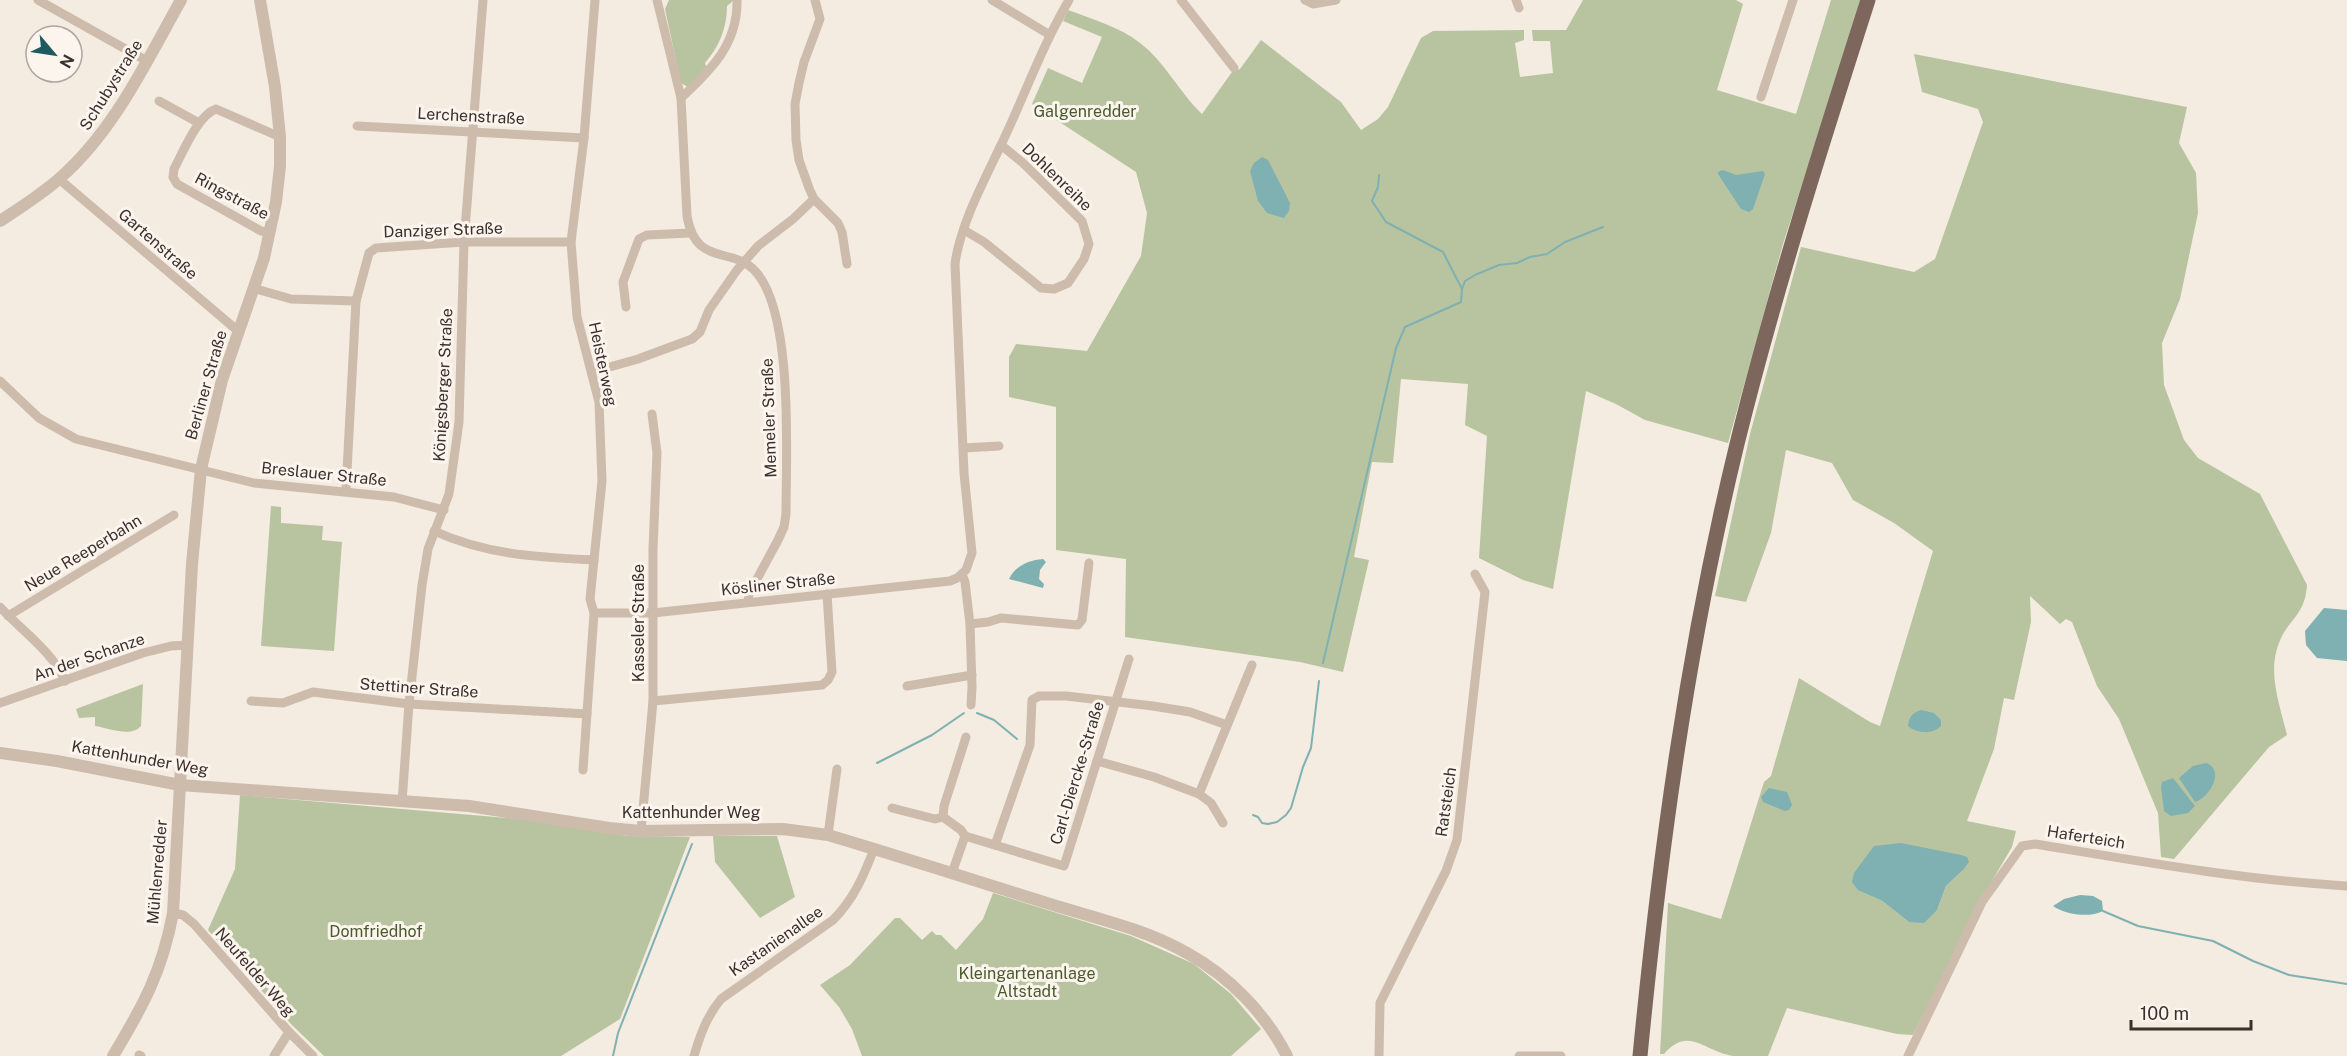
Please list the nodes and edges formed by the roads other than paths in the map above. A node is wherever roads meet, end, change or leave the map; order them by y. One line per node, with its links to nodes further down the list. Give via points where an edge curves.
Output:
1 (38, 0): 17 (street)
2 (181, 0): 17 (street, Schubystraße)
3 (260, 0): 25 (street, Berliner Straße)
4 (483, 0): 24 (street, Königsberger Straße)
5 (595, 0): 26 (street, Heisterweg)
6 (657, 0): 20 (street)
7 (737, 0): 20 (street, via 735,24 725,52)
8 (815, 0): 29 (street, via 820,19 804,62 795,104 799,160)
9 (992, 0): 16 (street)
10 (1069, 0): 16 (street)
11 (1180, 0): 18 (street)
12 (1305, 0): 13 (street, via 1313,4)
13 (1336, 0)
14 (1793, 0): 19 (street)
15 (1868, 0): 105 (main road, via 1791,246 1737,444 1699,623 1672,777)
16 (1050, 35): 27 (street)
17 (147, 61): 28 (street, Schubystraße, via 105,128)
18 (1234, 68)
19 (1761, 97)
20 (681, 98): 33 (street)
21 (159, 101): 22 (street)
22 (199, 123): 25 (street, via 216,110); 32 (street, Ringstraße, via 174,169 177,184 261,231)
23 (357, 126): 24 (street, Lerchenstraße)
24 (472, 132): 26 (street, Lerchenstraße); 34 (street, Königsberger Straße)
25 (280, 137): 32 (street, Berliner Straße)
26 (584, 138): 35 (street, Heisterweg)
27 (1001, 145): 31 (street); 31 (street, Dohlenreihe, via 1082,221 1089,244 1084,259 1068,283 1054,289 1041,288)
28 (59, 180): 30 (street, Schubystraße); 41 (street, Gartenstraße)
29 (814, 199): 36 (street); 37 (street, via 838,223)
30 (0, 221)
31 (964, 230): 46 (street, via 955,264)
32 (270, 232): 38 (street, Berliner Straße)
33 (690, 233): 36 (street, Memeler Straße, via 704,249); 40 (street, via 646,235 639,239 623,282)
34 (464, 242): 35 (street, Danziger Straße); 39 (street, Danziger Straße, via 375,248 369,253); 49 (street, Königsberger Straße, via 459,422 454,471)
35 (571, 242): 42 (street, Heisterweg, via 577,316)
36 (743, 263): 42 (street, via 692,339); 57 (street, Memeler Straße, via 755,271 772,303 786,390 784,527)
37 (847, 264)
38 (253, 288): 39 (street, via 291,299); 41 (street, Berliner Straße)
39 (356, 301): 48 (street, Danziger Straße)
40 (626, 307)
41 (238, 331): 47 (street, Berliner Straße)
42 (592, 372): 52 (street, Heisterweg, via 599,402 602,481)
43 (0, 381): 47 (street, Breslauer Straße, via 39,418 65,435)
44 (652, 414): 60 (street, Kasseler Straße, via 657,453)
45 (999, 446): 46 (street)
46 (964, 448): 54 (street, via 972,552)
47 (201, 469): 48 (street, Breslauer Straße, via 271,486); 63 (street, Berliner Straße)
48 (346, 490): 49 (street, Breslauer Straße, via 394,496)
49 (444, 510): 51 (street, Königsberger Straße)
50 (174, 515): 61 (street, Neue Reeperbahn)
51 (434, 531): 52 (street, via 505,554); 73 (street, Königsberger Straße, via 422,585)
52 (594, 560): 59 (street, Heisterweg, via 590,599)
53 (1089, 563): 62 (street, via 1082,620 1078,625 1001,618)
54 (962, 574): 56 (street, Kösliner Straße, via 950,581); 62 (street)
55 (1475, 574): 102 (street, Ratsteich, via 1485,592 1457,840 1446,871 1380,1003)
56 (827, 594): 57 (street, Kösliner Straße); 70 (street, via 832,672 822,685)
57 (748, 602): 60 (street, Kösliner Straße)
58 (0, 607): 61 (street)
59 (594, 613): 60 (street, Kösliner Straße); 75 (street, Heisterweg)
60 (652, 613): 70 (street, Kasseler Straße)
61 (8, 616): 67 (street, via 46,653)
62 (970, 624): 66 (street)
63 (188, 645): 67 (street, An der Schanze, via 143,653); 82 (street, Berliner Straße)
64 (1129, 659): 72 (street, Carl-Diercke-Straße)
65 (1252, 665): 76 (street)
66 (972, 675): 68 (street); 74 (street)
67 (65, 681): 71 (street, An der Schanze)
68 (907, 686)
69 (251, 701): 73 (street, Stettiner Straße, via 283,703 313,692)
70 (652, 701): 88 (street, Kasseler Straße)
71 (0, 703)
72 (1115, 703): 76 (street, via 1190,712); 79 (street, Carl-Diercke-Straße); 91 (street, via 1066,696 1040,696 1032,700 1030,745)
73 (408, 705): 75 (street, Stettiner Straße); 84 (street, Königsberger Straße)
74 (971, 705)
75 (587, 714): 80 (street, Heisterweg)
76 (1227, 725): 83 (street)
77 (966, 737): 86 (street)
78 (0, 753): 82 (street, Kattenhunder Weg)
79 (1097, 761): 83 (street); 91 (street, Carl-Diercke-Straße, via 1064,866)
80 (583, 770)
81 (837, 770): 89 (street)
82 (180, 785): 84 (street, Kattenhunder Weg); 95 (street, Mühlenredder)
83 (1200, 794): 87 (street, via 1211,803)
84 (402, 802): 88 (street, Kattenhunder Weg, via 469,806)
85 (892, 808): 86 (street, via 935,819)
86 (943, 817): 90 (street)
87 (1223, 823)
88 (640, 831): 89 (street, Kattenhunder Weg, via 783,829)
89 (828, 835): 92 (street, Kattenhunder Weg)
90 (965, 836): 91 (street, Carl-Diercke-Straße); 93 (street)
91 (995, 845)
92 (874, 849): 93 (street, Kattenhunder Weg); 100 (street, Kastanienallee, via 858,888 833,920 721,999 703,1028)
93 (952, 873): 101 (street, Kattenhunder Weg, via 1131,929 1187,953 1246,998)
94 (2347, 886): 106 (street, Haferteich, via 2214,872 2035,844 2022,846 1982,902)
95 (173, 913): 96 (street, Neufelder Weg, via 194,924); 97 (street, Mühlenredder, via 166,949 152,987)
96 (289, 1032): 98 (street); 99 (street, Neufelder Weg)
97 (113, 1056)
98 (274, 1056)
99 (313, 1056)
100 (694, 1056)
101 (1287, 1056)
102 (1380, 1056)
103 (1519, 1056): 104 (street)
104 (1561, 1056)
105 (1640, 1056)
106 (1908, 1056)

